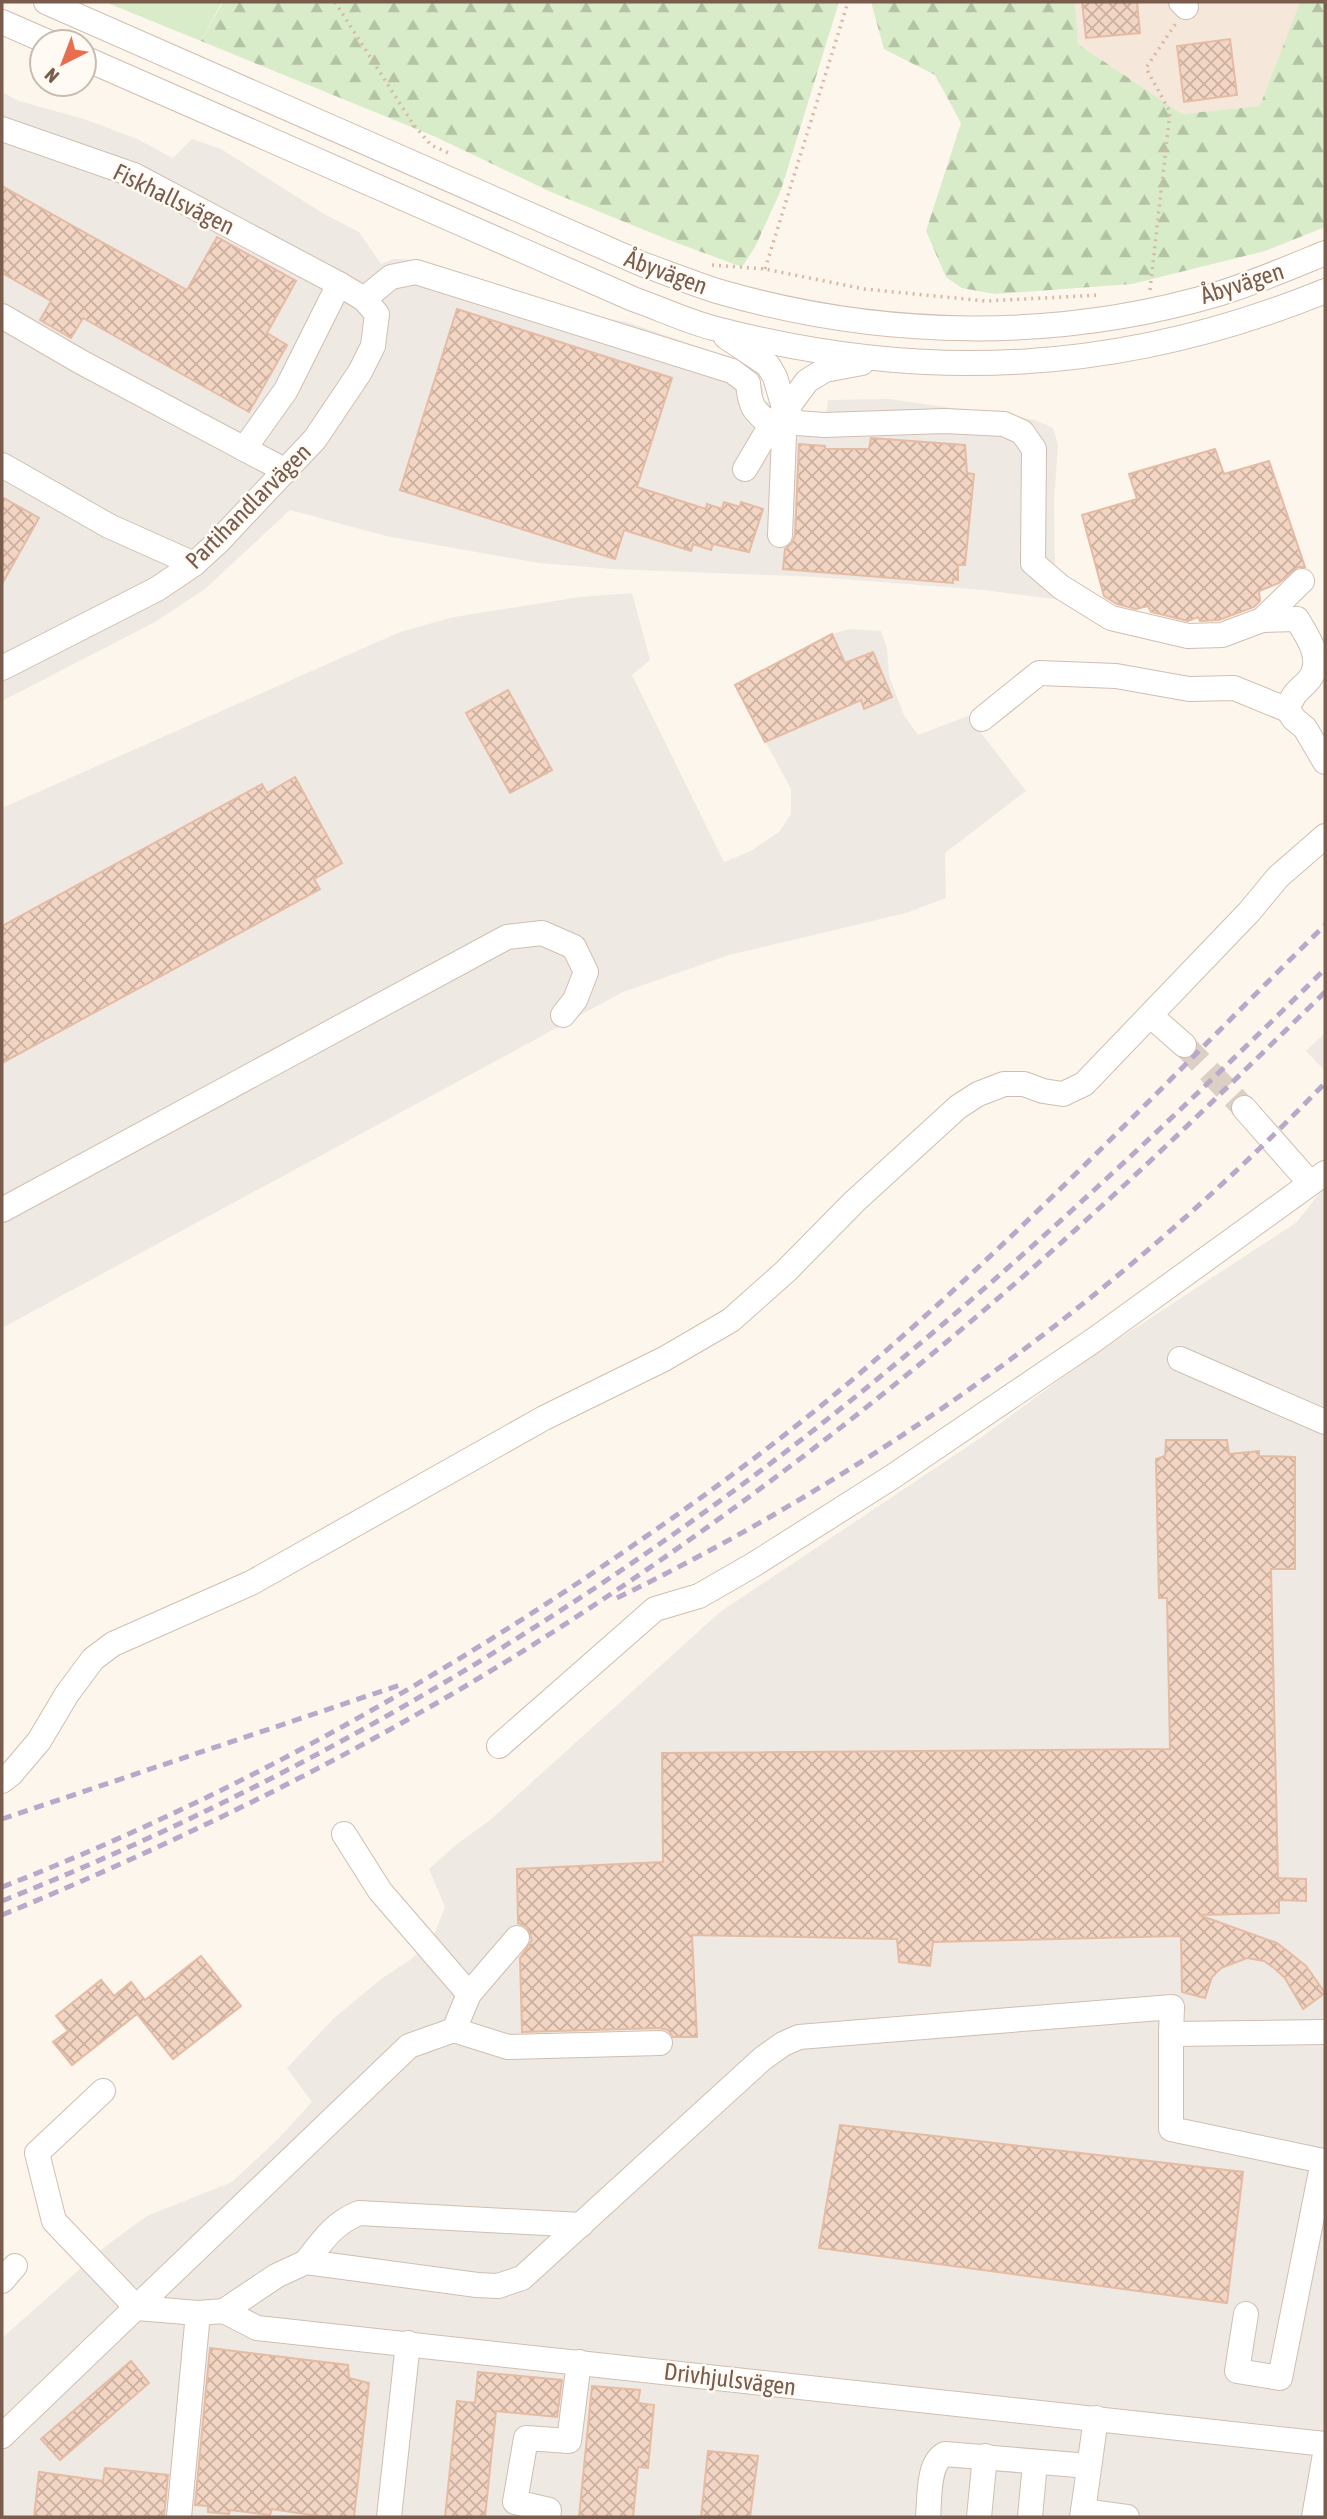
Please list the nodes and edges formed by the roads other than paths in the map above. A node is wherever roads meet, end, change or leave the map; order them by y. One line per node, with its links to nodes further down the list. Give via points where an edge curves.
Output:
1 (46, 2): 6 (street, Åbyvägen, via 642,264 717,291 833,317 971,329 1092,321 1222,292)
2 (2, 22): 3 (street)
3 (28, 33)
4 (98, 64): 11 (street, Åbyvägen, via 568,272)
5 (2, 129): 7 (street, Fiskhallsvägen, via 134,175)
6 (1325, 253)
7 (339, 284): 9 (street); 14 (street, via 286,390)
8 (1325, 291): 12 (street, Åbyvägen, via 1199,334 1110,353 997,364)
9 (364, 299): 13 (street, via 391,277 416,272 732,371 748,383 753,411); 17 (street, Partihandlarvägen, via 377,314 373,346 315,439)
10 (2, 316): 14 (street)
11 (710, 327): 12 (street, Åbyvägen); 13 (street, via 768,365 775,377)
12 (883, 359): 13 (street, via 817,374)
13 (778, 418): 16 (street); 18 (street); 21 (street, via 824,425 1004,424 1022,432 1034,449 1032,563 1061,587 1111,618 1188,636 1222,635)
14 (244, 449): 17 (street)
15 (2, 465): 19 (street, via 109,526)
16 (745, 469)
17 (286, 471): 19 (street, Partihandlarvägen)
18 (780, 535)
19 (194, 564): 22 (street, Partihandlarvägen, via 157,589)
20 (1301, 580): 21 (street)
21 (1262, 620): 23 (street, via 1297,619 1310,640 1313,673 1291,697)
22 (2, 668)
23 (1288, 710): 24 (street, via 1234,688 1189,689 1116,676 1039,673); 25 (street)
24 (982, 719)
25 (1325, 762)
26 (1325, 836): 28 (street, via 1278,877)
27 (563, 1016): 32 (street, via 586,972 574,947 542,933 507,937)
28 (1151, 1016): 29 (street); 36 (street, via 1075,1090 1063,1094 1003,1084 958,1107 731,1320 544,1418 251,1583 113,1644 93,1660 66,1694 39,1741)
29 (1185, 1045)
30 (1244, 1108): 31 (street)
31 (1318, 1178): 35 (street, via 892,1477 710,1589 655,1609)
32 (2, 1210)
33 (1180, 1359): 34 (street)
34 (1325, 1422)
35 (499, 1746)
36 (2, 1781)
37 (344, 1833): 39 (street, via 380,1891)
38 (517, 1938): 39 (street)
39 (469, 1994): 40 (street)
40 (454, 2030): 43 (street, via 508,2047); 47 (street, via 409,2046)
41 (1325, 2032): 42 (street)
42 (1171, 2034): 45 (street, via 1172,2007 799,2036 762,2059); 50 (street, via 1171,2129 1323,2161 1280,2378 1237,2371)
43 (660, 2043)
44 (103, 2091): 47 (street, via 37,2153 54,2221)
45 (581, 2225): 46 (street, via 359,2213 329,2231); 46 (street, via 522,2278 498,2286)
46 (306, 2262): 48 (street)
47 (137, 2308): 49 (street); 54 (street)
48 (224, 2311): 49 (street); 51 (street, Drivhjulsvägen, via 257,2328)
49 (198, 2313): 61 (street)
50 (1246, 2315)
51 (408, 2343): 52 (street, Drivhjulsvägen); 62 (street)
52 (579, 2362): 53 (street, Drivhjulsvägen); 63 (street, via 569,2441 526,2438 515,2502 550,2510)
53 (1096, 2418): 55 (street, Drivhjulsvägen); 59 (street)
54 (2, 2435)
55 (1325, 2444)
56 (1325, 2455): 68 (street)
57 (985, 2456): 58 (street); 64 (street, via 939,2457); 65 (street)
58 (1035, 2463): 59 (street); 66 (street)
59 (1089, 2466): 60 (street)
60 (1083, 2514): 67 (street)
61 (179, 2517)
62 (389, 2517)
63 (548, 2517)
64 (928, 2517)
65 (979, 2517)
66 (1030, 2517)
67 (1128, 2517)
68 (1314, 2517)

